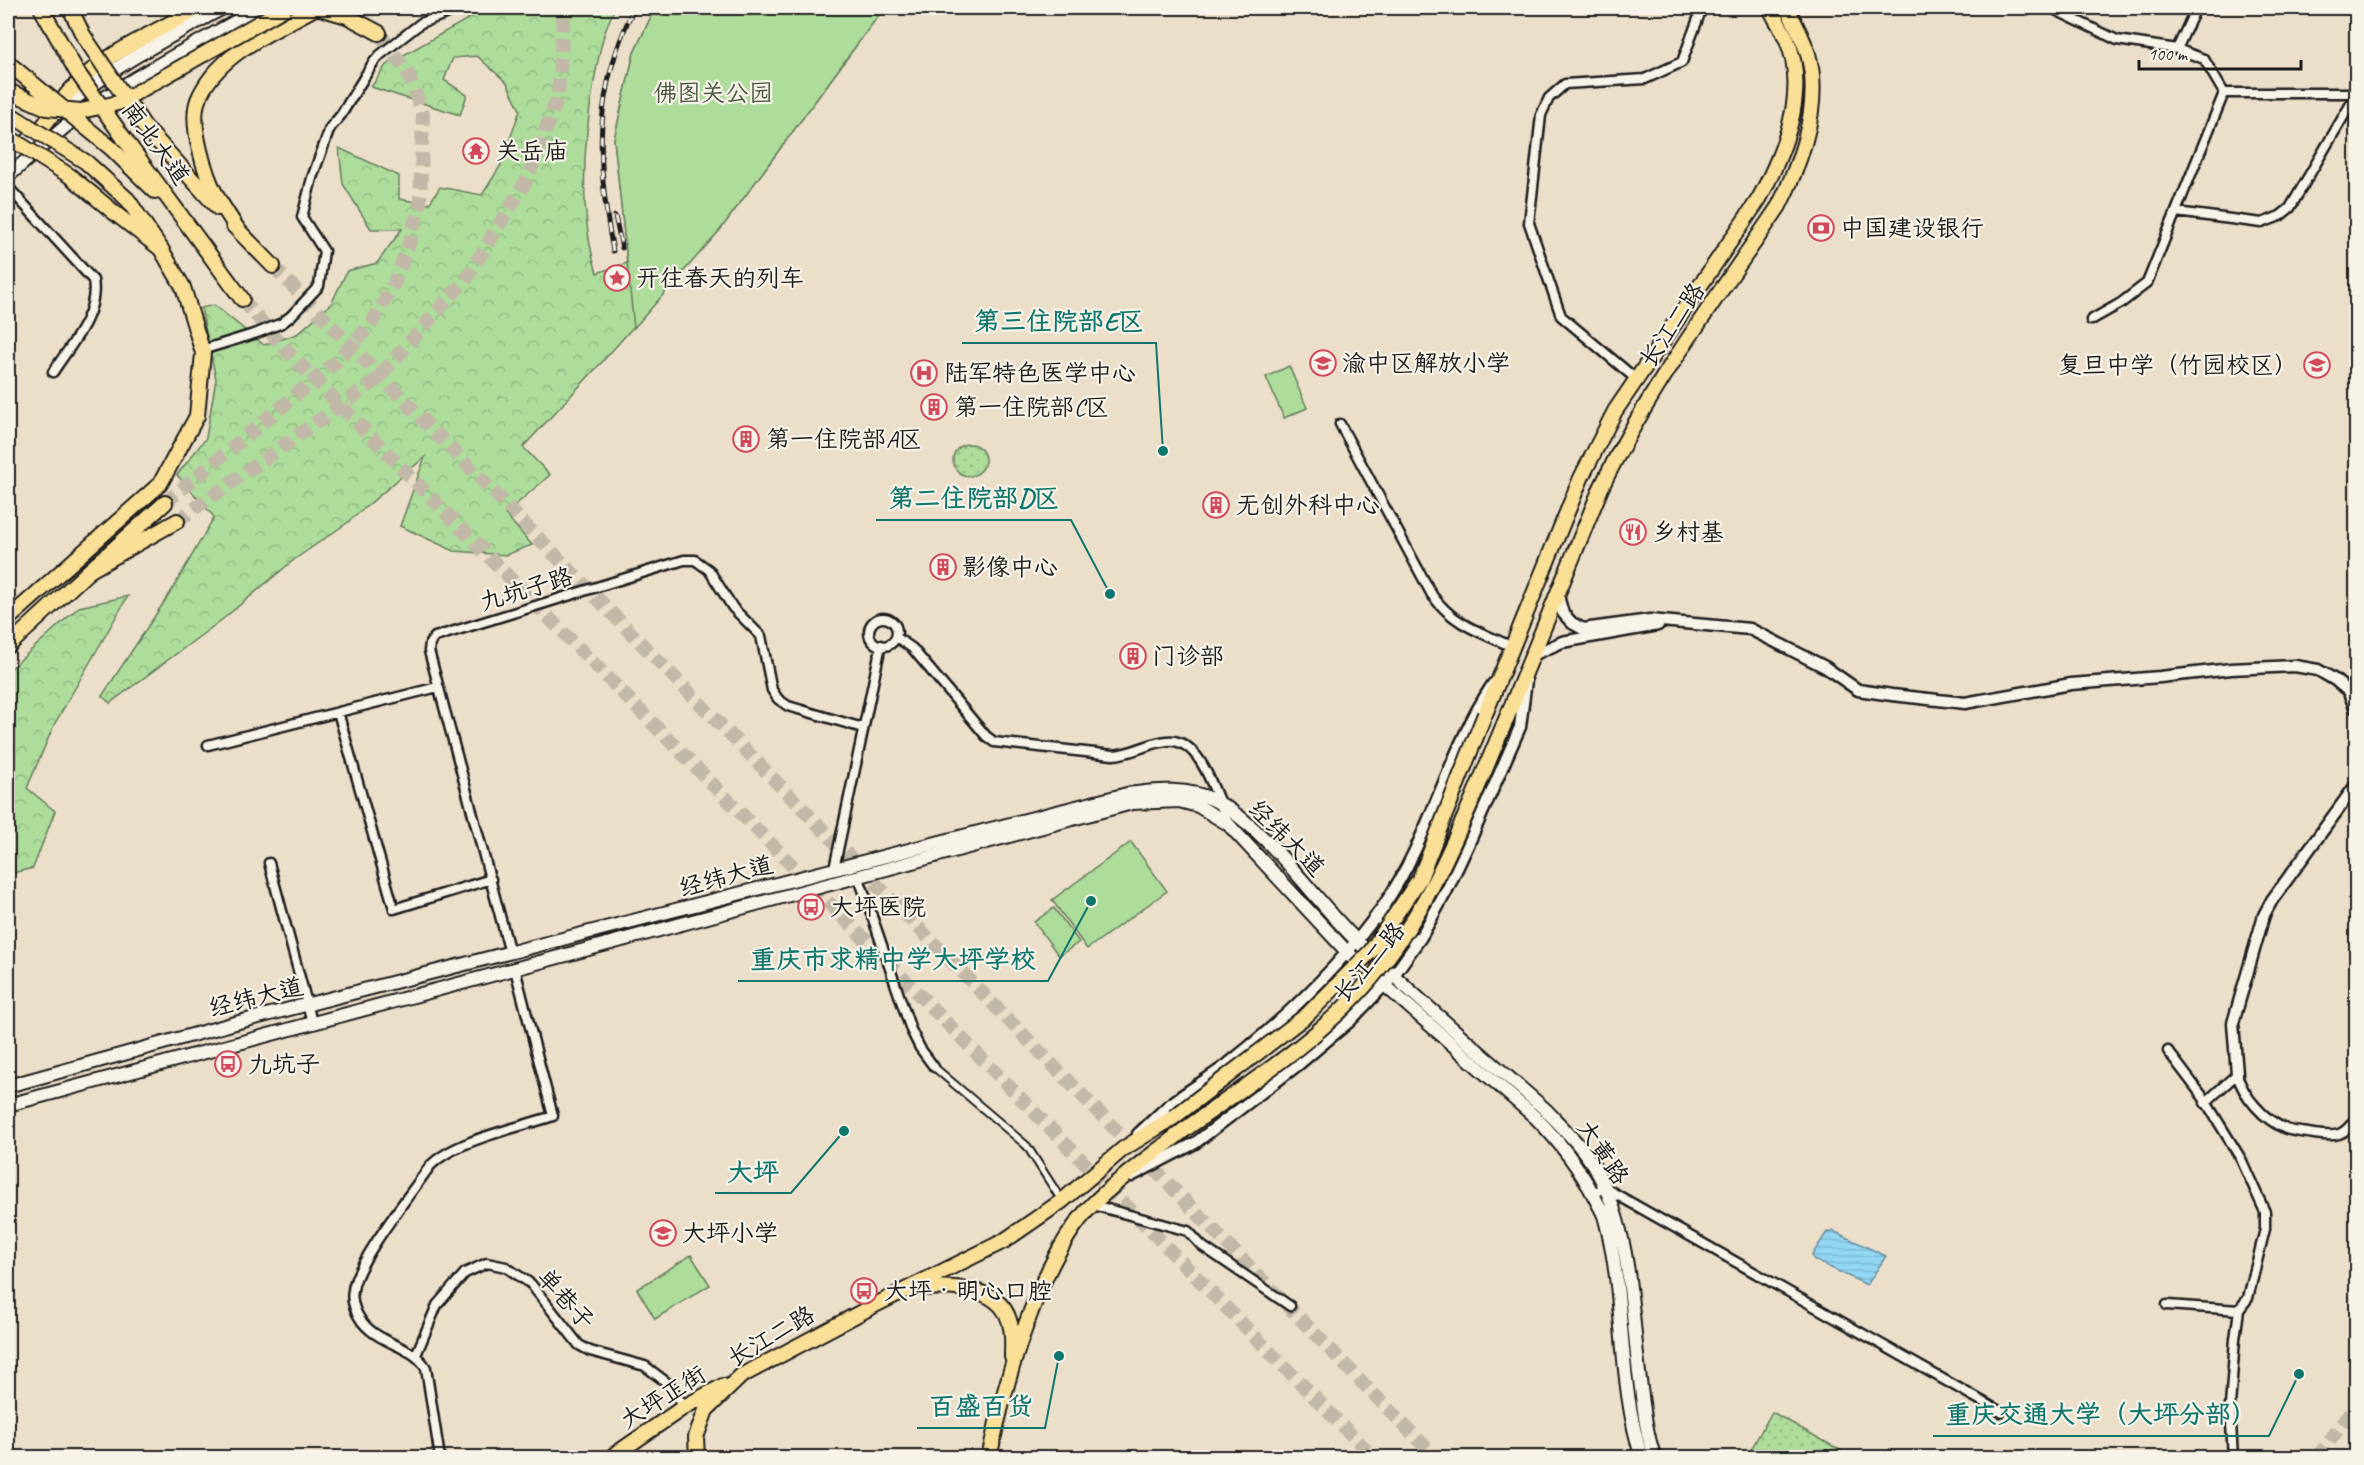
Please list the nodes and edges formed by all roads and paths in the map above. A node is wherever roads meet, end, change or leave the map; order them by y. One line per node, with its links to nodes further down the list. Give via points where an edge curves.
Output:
1 (41, 8): 28 (main road, 南北大道, bridge, via 77,72)
2 (70, 8): 29 (main road, 南北大道, bridge, via 144,126)
3 (199, 8): 22 (main road, via 89,73)
4 (223, 8): 22 (main road, via 120,64)
5 (260, 8): 25 (main road, via 135,78 83,113)
6 (285, 8): 18 (main road, bridge, via 118,103 81,111 47,108)
7 (315, 8): 29 (main road, via 226,62 198,101 196,128 202,155 216,195)
8 (320, 8): 15 (main road, via 347,16)
9 (462, 8): 34 (street, via 421,23 380,55 330,128 302,217 324,251 319,286 282,323)
10 (1701, 8): 36 (street, via 1682,62 1645,80 1565,84 1549,98 1541,115 1529,223 1561,316)
11 (1770, 8): 36 (main road, 长江二路, via 1792,62 1794,94 1785,142 1759,199)
12 (1787, 8): 41 (main road, 长江二路, via 1809,57 1812,85 1804,147 1794,177 1779,206 1637,419 1601,488)
13 (2051, 8): 16 (street, via 2117,40)
14 (2196, 8): 16 (street)
15 (379, 33)
16 (2177, 49): 19 (street, via 2204,59)
17 (8, 62): 28 (main road, bridge, via 111,148)
18 (8, 91)
19 (2224, 93): 20 (street); 27 (street)
20 (2356, 94): 27 (street, via 2290,208 2280,216 2262,223)
21 (8, 113): 30 (main road, bridge, via 86,162 128,200)
22 (44, 126): 24 (main road)
23 (8, 136): 30 (main road, bridge, via 70,176)
24 (8, 158)
25 (8, 176)
26 (8, 188): 35 (street, via 93,280 90,315)
27 (2176, 212): 33 (street, via 2147,283)
28 (187, 223): 32 (main road, 南北大道)
29 (239, 231): 31 (main road, 南北大道)
30 (161, 249): 34 (main road, via 183,287)
31 (273, 266)
32 (242, 299)
33 (2091, 320)
34 (202, 350): 42 (main road, via 197,416 160,484)
35 (53, 372)
36 (1636, 379): 47 (main road, 长江二路, via 1581,477)
37 (1340, 424): 47 (street, via 1444,612 1459,623)
38 (165, 502): 40 (main road)
39 (177, 520): 40 (main road)
40 (89, 571): 46 (main road)
41 (1559, 591): 43 (street, via 1563,613 1583,629 1643,620); 48 (main road, 长江二路)
42 (8, 619)
43 (1676, 622): 48 (street, via 1562,642); 51 (street, via 1750,629 1826,667 1858,690 1892,695 1965,703 2071,684 2295,666 2318,670 2335,680 2348,690)
44 (896, 638): 45 (street); 45 (street, via 895,624 887,618 878,619 870,634); 56 (street, via 912,648 994,742 1113,755 1156,743 1184,743 1199,759)
45 (881, 645): 53 (street)
46 (8, 646)
47 (1513, 647): 49 (main road, 长江二路)
48 (1530, 661): 63 (street, 长江二路, via 1520,727 1452,881); 80 (main road, 长江二路, bridge, via 1447,860 1388,958 1331,1019 1295,1050)
49 (1508, 662): 62 (street, 长江二路, via 1476,710 1407,867); 79 (main road, 长江二路, bridge, via 1420,878 1371,951 1307,1015 1174,1117)
50 (438, 687): 52 (street); 53 (street, 九坑子路, via 429,651 435,638 684,560 695,560 709,570 733,608 761,636 769,682 778,699 788,706); 61 (street, 九坑子路)
51 (2356, 709)
52 (338, 712): 54 (street); 61 (street, via 394,909)
53 (863, 728): 59 (street)
54 (208, 745)
55 (2356, 785): 74 (street, via 2264,915 2233,1023)
56 (1218, 802): 57 (street); 59 (main road, 经纬大道, via 1181,791 1127,794); 64 (main road, 经纬大道, via 1251,827)
57 (1228, 825): 60 (main road, 经纬大道, via 1198,806 1179,801 1132,804); 66 (main road, 经纬大道)
58 (269, 863): 70 (street)
59 (834, 869): 65 (main road, 经纬大道)
60 (859, 878): 67 (main road, 经纬大道); 73 (street, via 911,1030)
61 (491, 879): 65 (street, 九坑子路)
62 (1385, 902): 63 (street, via 1381,915 1389,935 1401,941); 64 (street, 长江二路)
63 (1421, 938): 68 (street, 长江二路)
64 (1357, 941): 66 (street, 长江二路); 68 (main road, 经纬大道)
65 (510, 953): 70 (main road, 经纬大道)
66 (1348, 953): 69 (main road, 经纬大道); 79 (street, 长江二路, via 1282,1017 1228,1064 1168,1106)
67 (515, 969): 71 (main road, 经纬大道); 89 (street, via 553,1116 459,1146 438,1157 362,1265 352,1291 354,1305 367,1328 380,1339)
68 (1394, 975): 69 (street, 长江二路); 81 (main road, 大黄路, via 1575,1139)
69 (1386, 985): 80 (street, 长江二路, via 1299,1064 1195,1143); 82 (main road, 大黄路, via 1563,1145)
70 (308, 1006): 71 (street); 75 (main road, 经纬大道)
71 (312, 1022): 77 (main road, 经纬大道)
72 (2168, 1051): 76 (street)
73 (934, 1067): 83 (street, via 1027,1146)
74 (2236, 1074): 76 (street); 78 (street, via 2260,1112 2286,1129 2332,1137 2350,1128)
75 (8, 1086)
76 (2205, 1103): 88 (street, via 2241,1160 2265,1212 2265,1229 2248,1298)
77 (8, 1106)
78 (2356, 1117)
79 (1123, 1149): 83 (main road, 长江二路)
80 (1115, 1185): 84 (main road, 长江二路)
81 (1605, 1188): 82 (street); 93 (street); 99 (main road, 大黄路, via 1624,1245 1644,1411)
82 (1592, 1193): 98 (main road, 大黄路, via 1604,1216 1611,1251 1633,1421)
83 (1062, 1201): 85 (main road, 长江二路, via 1004,1241)
84 (1093, 1205): 87 (street, via 1188,1231 1202,1246); 90 (main road, 长江二路, via 1063,1245)
85 (910, 1288): 90 (main road, 长江二路, via 956,1287 990,1296 1004,1310 1011,1326); 91 (main road, 长江二路)
86 (2167, 1305): 88 (street)
87 (1290, 1306)
88 (2239, 1310): 100 (street, via 2230,1406)
89 (416, 1355): 92 (street, 单巷子, via 437,1305 465,1273 487,1263 506,1267 531,1284 579,1345 645,1366 670,1385); 94 (street, via 426,1368)
90 (1012, 1365): 97 (main road, 长江二路)
91 (741, 1376): 92 (main road, 大坪正街); 96 (main road, 长江二路, via 706,1410 696,1437)
92 (684, 1407): 95 (main road, 大坪正街)
93 (2001, 1412)
94 (440, 1458)
95 (610, 1458)
96 (697, 1458)
97 (990, 1458)
98 (1642, 1458)
99 (1655, 1458)
100 (2233, 1458)

